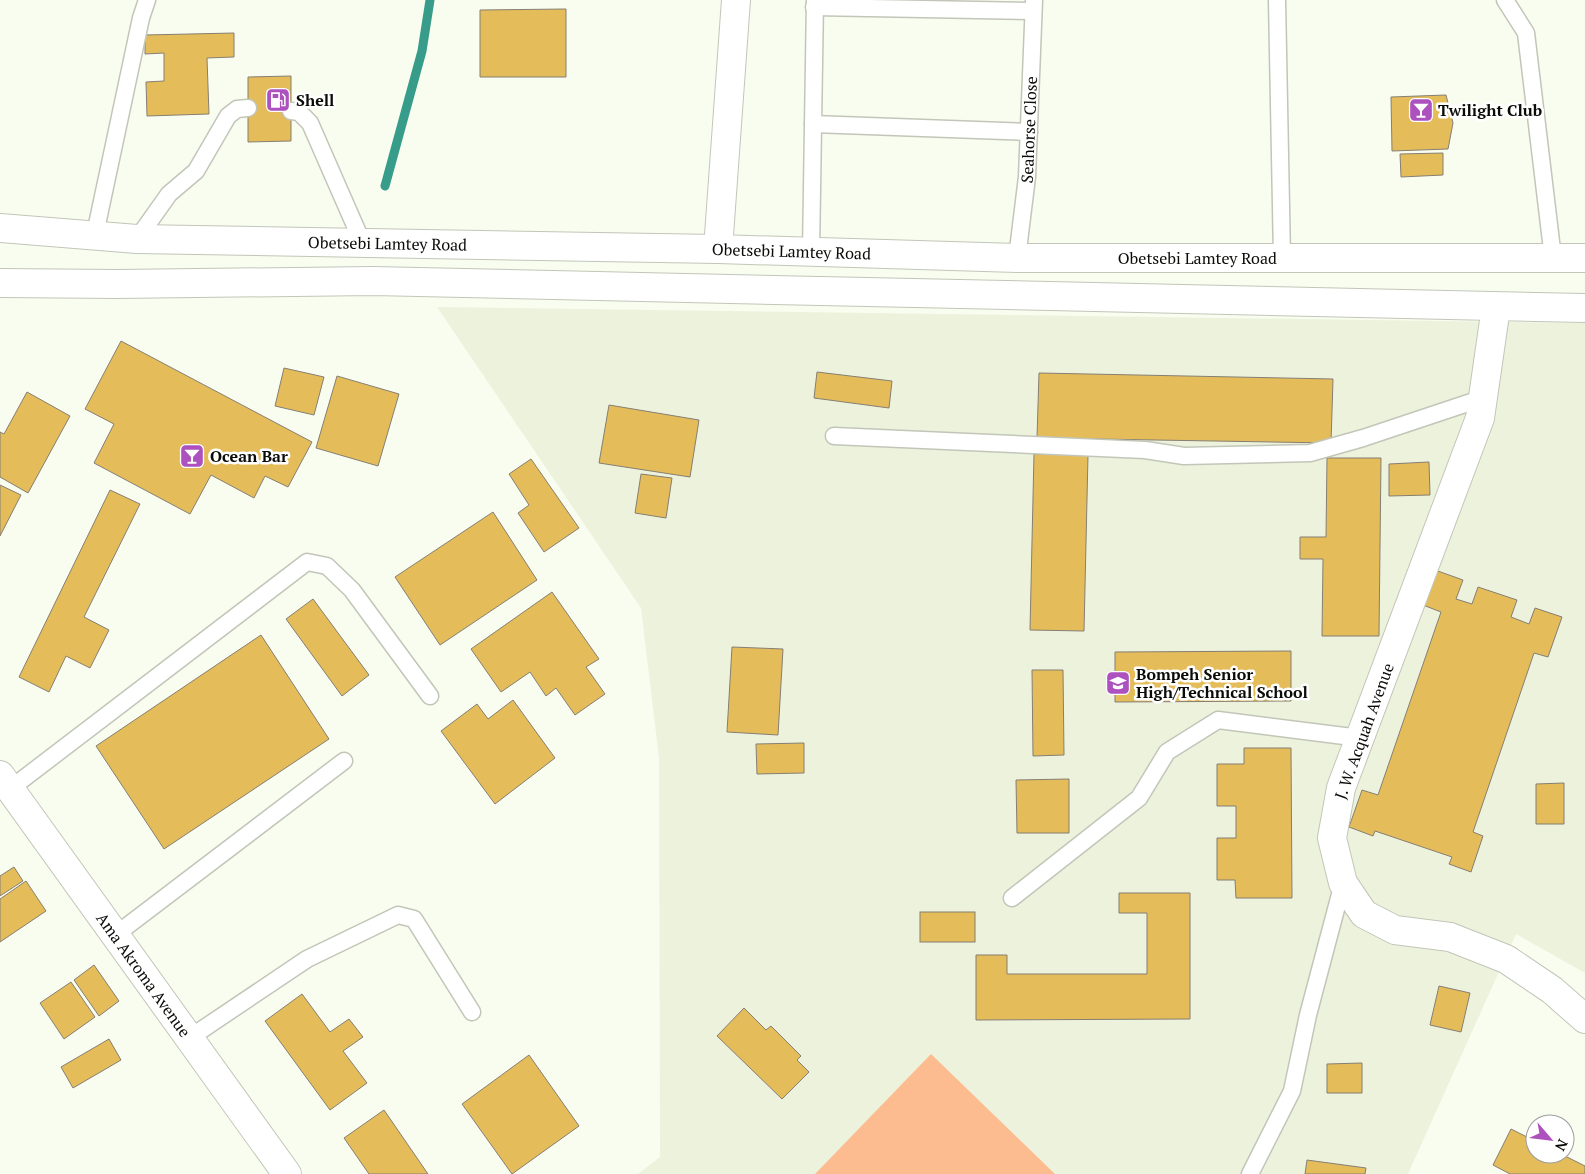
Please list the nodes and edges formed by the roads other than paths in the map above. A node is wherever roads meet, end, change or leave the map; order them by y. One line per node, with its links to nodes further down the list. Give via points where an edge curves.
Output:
1 (148, 0): 12 (lane, via 141,18)
2 (736, 0): 15 (main road)
3 (1277, 0): 18 (lane)
4 (1505, 0): 19 (lane, via 1526,33)
5 (815, 4): 6 (lane); 9 (lane)
6 (1033, 6): 10 (lane, Seahorse Close)
7 (248, 108): 13 (lane, via 237,109 228,116 196,171 170,194)
8 (291, 111): 14 (lane, via 299,112 310,123)
9 (813, 124): 10 (lane); 16 (lane)
10 (1029, 132): 17 (lane, Seahorse Close)
11 (0, 228): 12 (main road, Obetsebi Lamtey Road)
12 (95, 234): 13 (main road, Obetsebi Lamtey Road)
13 (137, 239): 14 (main road, Obetsebi Lamtey Road)
14 (363, 244): 15 (main road, Obetsebi Lamtey Road)
15 (718, 249): 16 (main road, Obetsebi Lamtey Road)
16 (811, 252): 17 (main road, Obetsebi Lamtey Road)
17 (1017, 258): 18 (main road, Obetsebi Lamtey Road)
18 (1282, 258): 19 (main road, Obetsebi Lamtey Road)
19 (1553, 258): 20 (main road, Obetsebi Lamtey Road)
20 (1585, 258)
21 (0, 283): 22 (main road, via 373,281)
22 (1496, 307): 23 (main road); 24 (main road, J. W. Acquah Avenue)
23 (1585, 308)
24 (1483, 398): 25 (lane, via 1310,453 1184,456 1145,450); 27 (main road, J. W. Acquah Avenue, via 1473,439)
25 (834, 436)
26 (430, 696): 29 (lane, via 352,590 327,566 307,562)
27 (1360, 738): 30 (main road, J. W. Acquah Avenue, via 1341,788 1332,838); 31 (lane, via 1218,720 1168,752 1139,798)
28 (344, 761): 32 (lane)
29 (5, 782): 32 (main road, Ama Akroma Avenue)
30 (1343, 883): 34 (main road, J. W. Acquah Avenue, via 1364,914 1394,930 1450,937 1506,959 1552,990); 37 (lane, via 1308,1015 1292,1091)
31 (1012, 898)
32 (114, 936): 35 (main road, Ama Akroma Avenue)
33 (472, 1012): 35 (lane, via 414,919 398,915 307,959)
34 (1585, 1019)
35 (188, 1038): 36 (main road, Ama Akroma Avenue)
36 (287, 1174)
37 (1250, 1174)

